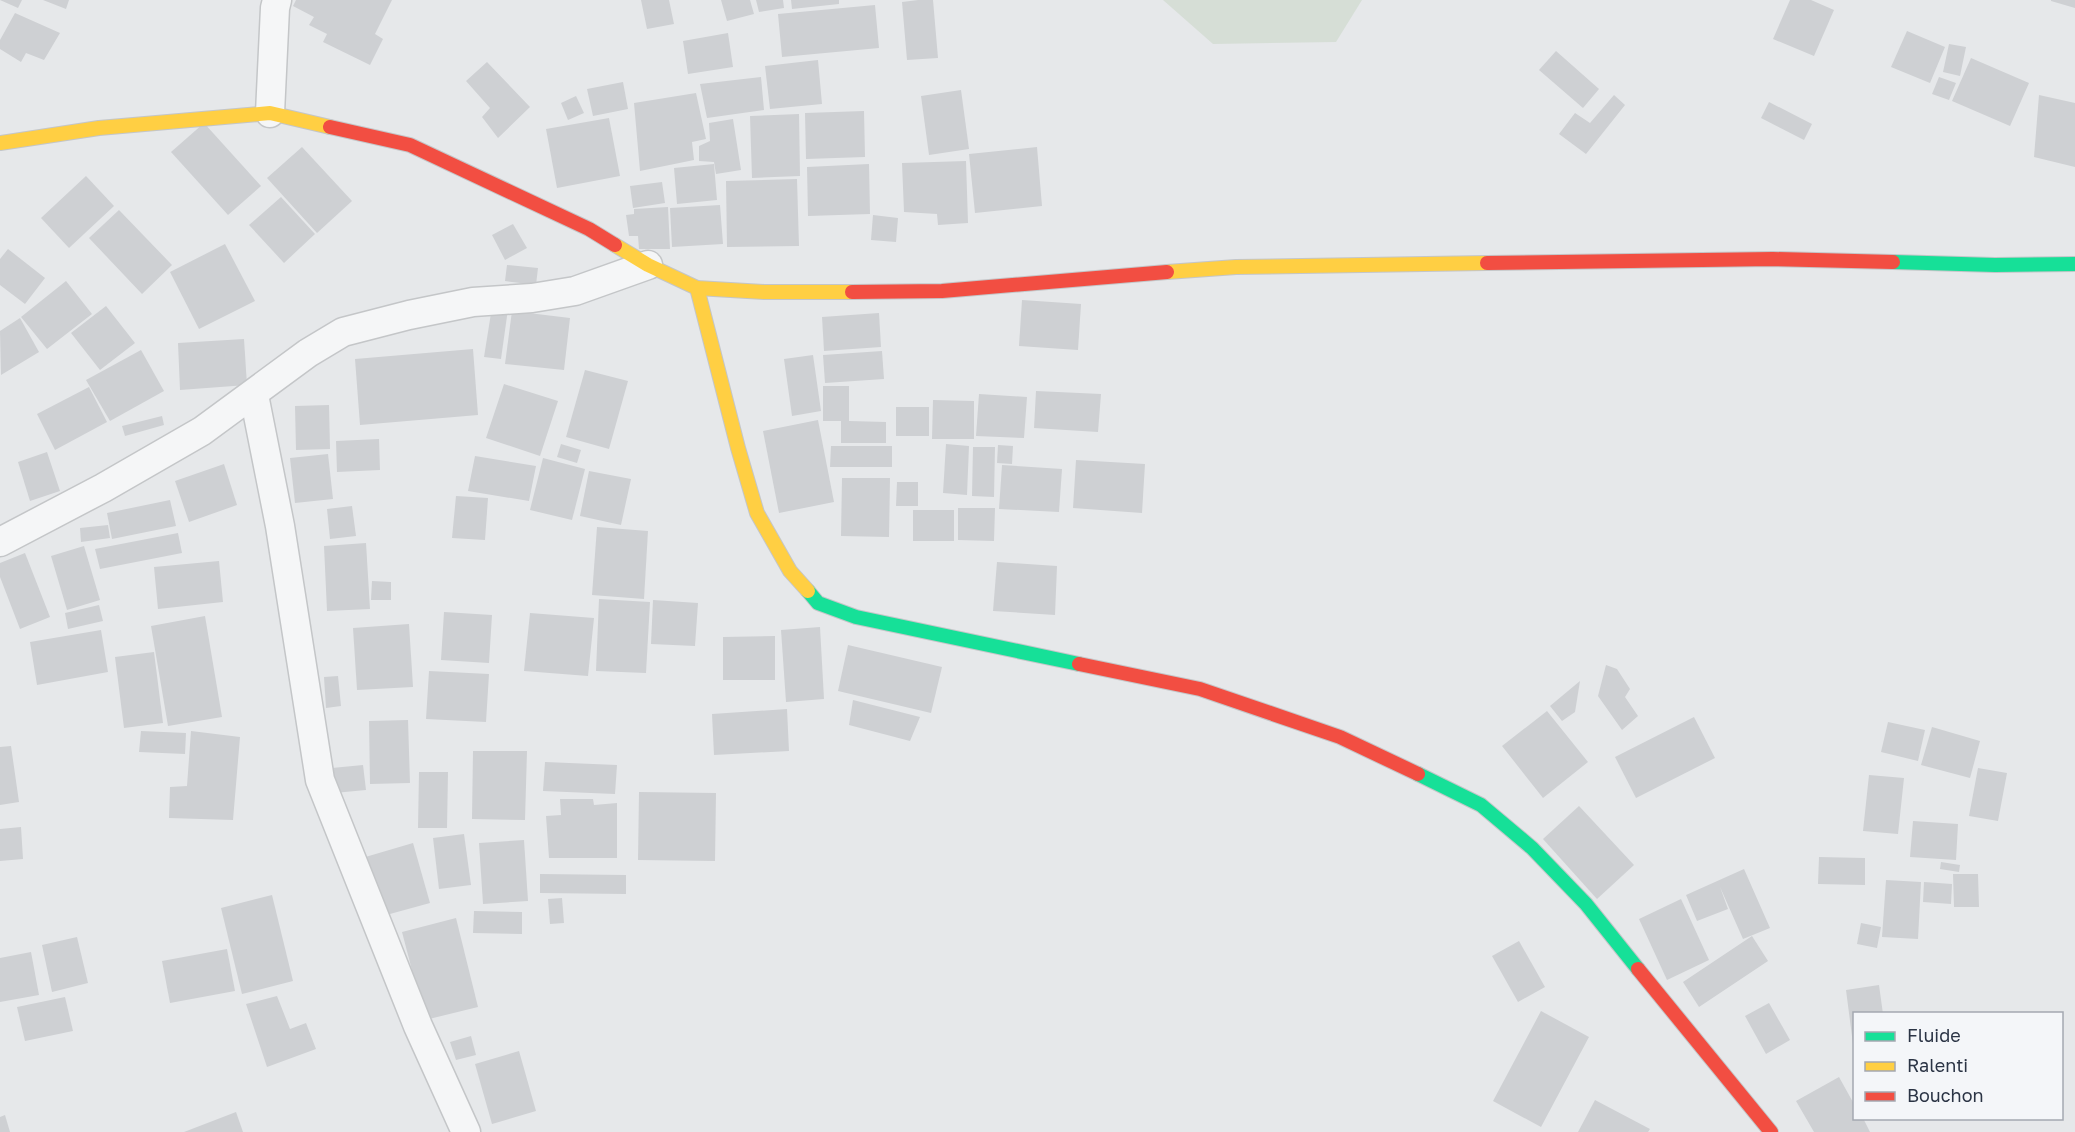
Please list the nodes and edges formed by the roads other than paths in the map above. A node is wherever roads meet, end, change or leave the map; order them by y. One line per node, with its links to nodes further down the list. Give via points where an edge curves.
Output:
1 (278, 0): 2 (street)
2 (270, 112): 3 (street); 5 (street, via 410,146 589,228)
3 (0, 142)
4 (2075, 264): 6 (street, via 1995,266 1773,259 1236,267 942,291 764,292)
5 (648, 265): 6 (street); 7 (street, via 575,291 473,302 343,332 308,353)
6 (697, 288): 10 (street, via 757,513 790,571 818,603 856,617 1200,689 1340,737 1481,805 1532,848 1586,904)
7 (254, 395): 8 (street, via 202,432); 9 (street, via 280,526 320,780 417,1026)
8 (0, 542)
9 (466, 1132)
10 (1771, 1132)

